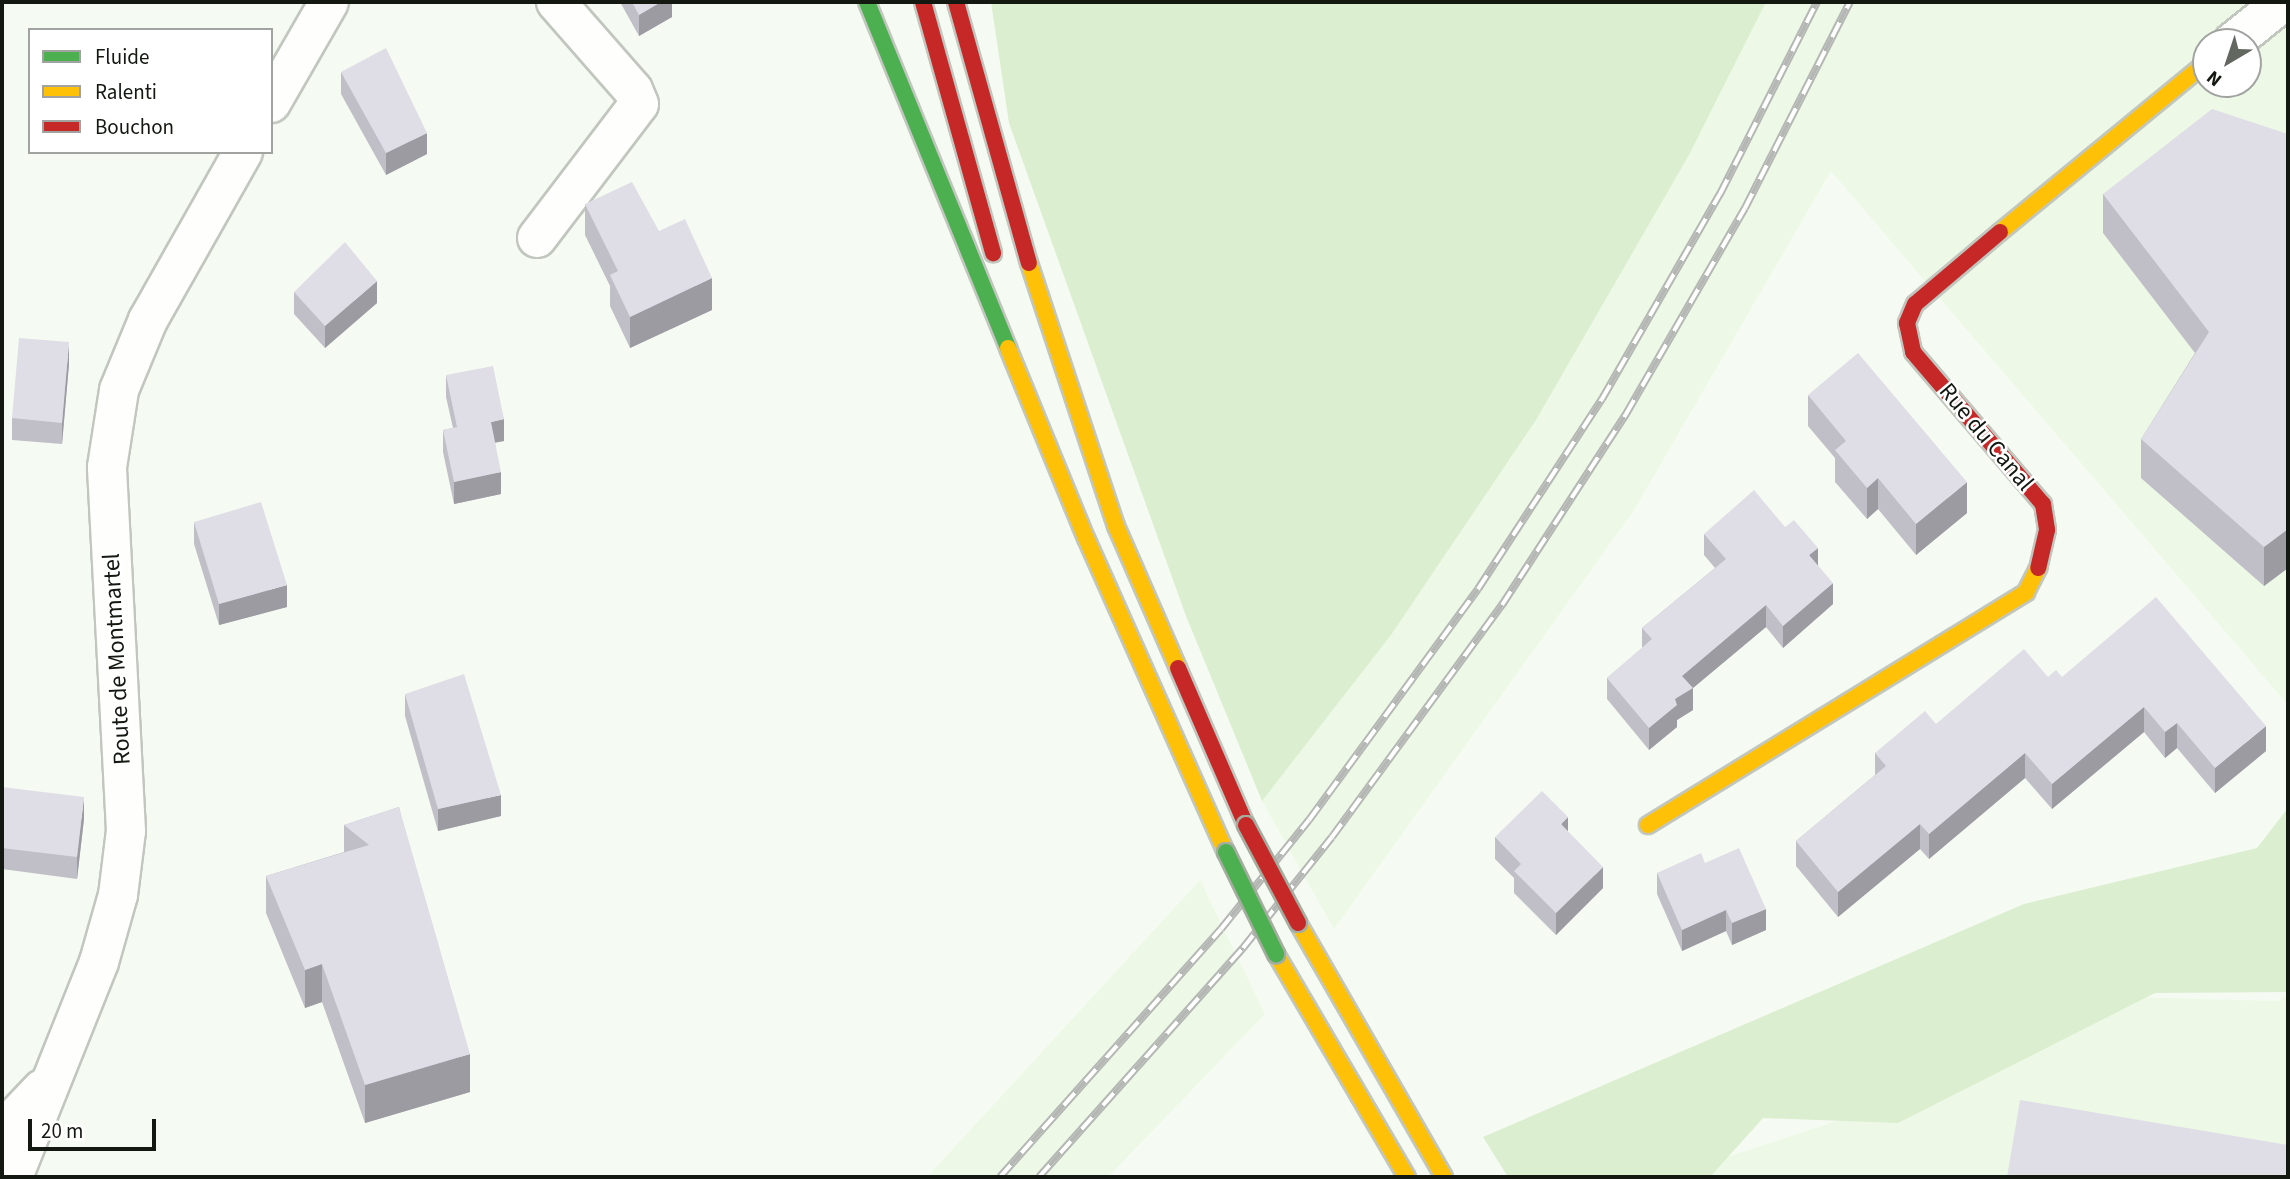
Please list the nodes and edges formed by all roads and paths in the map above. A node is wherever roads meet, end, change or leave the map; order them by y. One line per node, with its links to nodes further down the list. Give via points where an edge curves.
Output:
1 (329, 2): 9 (street)
2 (556, 2): 11 (street, via 633,90 639,104)
3 (867, 2): 14 (main road)
4 (923, 2): 12 (main road)
5 (956, 2): 20 (main road, bridge, via 1018,229 1116,526 1246,825)
6 (2283, 2): 7 (street)
7 (2250, 28)
8 (2192, 74): 15 (main road, Rue du Canal, via 1915,304 1907,323 1913,352 2043,504 2047,530 2040,563 2026,592)
9 (273, 100)
10 (242, 154): 16 (street, Route de Montmartel, via 148,320 119,390 107,467 126,831 118,895 99,962)
11 (537, 238)
12 (996, 264)
13 (1009, 303): 14 (main road)
14 (1086, 538): 19 (main road, bridge, via 1276,954)
15 (1648, 825)
16 (54, 1084): 17 (street, via 39,1091); 18 (street, Route de Montmartel)
17 (2, 1131)
18 (13, 1177)
19 (1406, 1177)
20 (1444, 1177)

